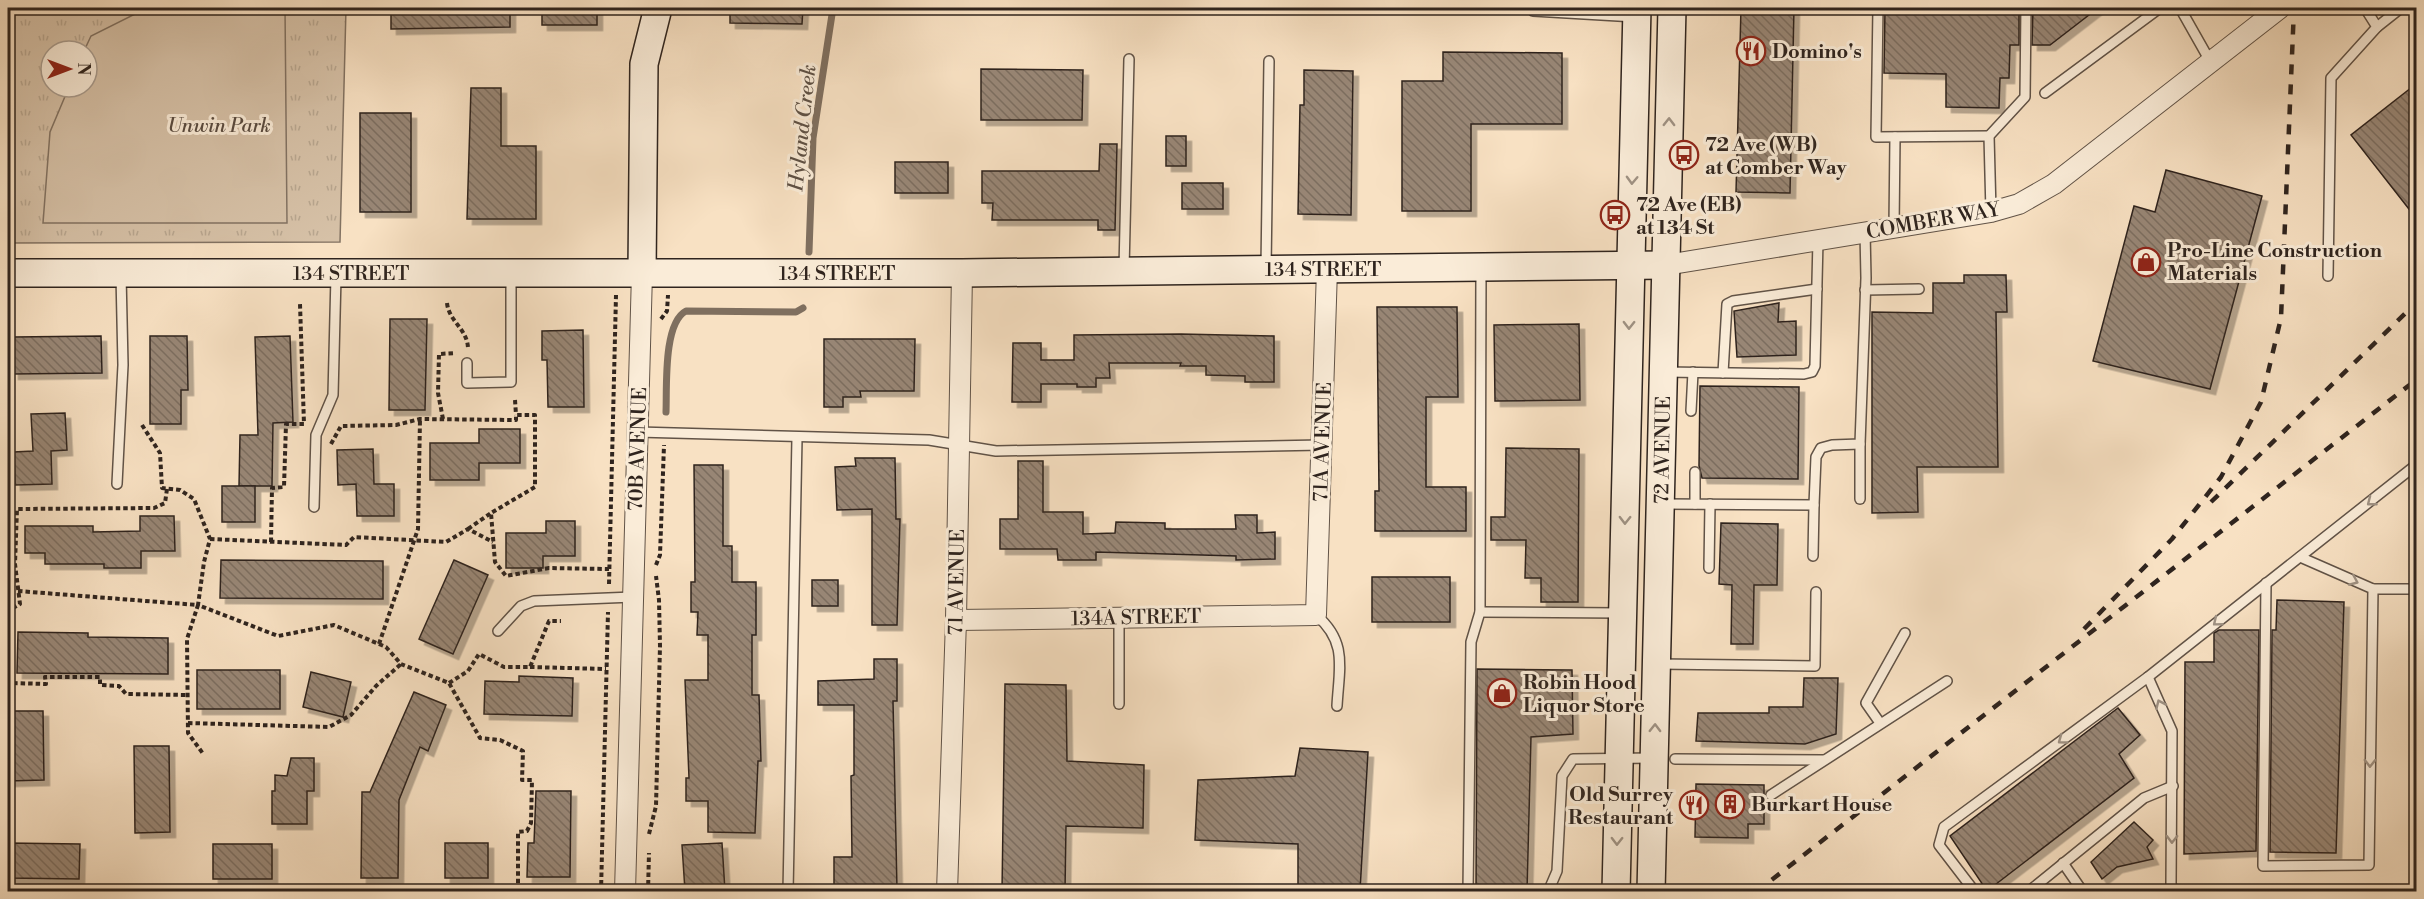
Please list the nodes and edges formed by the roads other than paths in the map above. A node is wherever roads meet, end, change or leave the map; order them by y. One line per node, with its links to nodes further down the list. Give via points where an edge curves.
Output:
1 (658, 8): 33 (street, 70B AVENUE, via 644,64)
2 (1531, 8): 11 (lane, via 1549,13)
3 (1672, 8): 23 (street, 72 AVENUE, one-way to 3)
4 (1878, 8): 18 (lane, via 1876,137)
5 (2026, 8): 17 (lane, via 2025,97)
6 (2160, 8): 16 (lane)
7 (2180, 8): 15 (lane)
8 (2280, 8): 15 (street, COMBER WAY)
9 (2365, 8): 12 (lane)
10 (2401, 8): 12 (lane)
11 (1637, 12): 24 (street, 72 AVENUE, one-way to 24)
12 (2377, 27): 35 (lane, via 2331,78)
13 (1129, 59): 28 (lane)
14 (1269, 61): 26 (lane)
15 (2210, 61): 19 (street, COMBER WAY, via 2055,184 2019,204)
16 (2045, 93)
17 (1989, 136): 18 (lane); 19 (lane)
18 (1895, 137): 20 (lane)
19 (1991, 212): 20 (street, COMBER WAY)
20 (1894, 227): 21 (street, COMBER WAY)
21 (1865, 232): 22 (street, COMBER WAY); 38 (lane)
22 (1818, 240): 23 (street, COMBER WAY); 36 (lane)
23 (1666, 265): 24 (street, 134 STREET); 40 (street, 72 AVENUE)
24 (1630, 267): 25 (street, 134 STREET); 67 (street, 72 AVENUE, one-way to 67)
25 (1481, 268): 27 (street, 134 STREET); 66 (lane)
26 (1266, 269): 27 (street, 134 STREET); 28 (street, 134 STREET)
27 (1327, 269): 47 (street, 71A AVENUE)
28 (1124, 271): 34 (street, 134 STREET)
29 (8, 273): 30 (street, 134 STREET)
30 (121, 273): 31 (street, 134 STREET); 51 (lane, via 123,365)
31 (336, 273): 32 (street, 134 STREET); 57 (lane, via 333,395 316,435)
32 (511, 273): 33 (street, 134 STREET); 39 (lane, via 512,382 467,383)
33 (642, 273): 34 (street, 134 STREET); 44 (street, 70B AVENUE)
34 (962, 273): 48 (street, 71 AVENUE)
35 (2328, 276)
36 (1817, 289): 42 (lane, via 1727,304); 42 (lane, via 1812,372)
37 (1919, 289): 38 (lane)
38 (1865, 290): 46 (lane)
39 (467, 358)
40 (1664, 372): 41 (lane); 53 (street, 72 AVENUE)
41 (1693, 372): 42 (lane); 43 (lane)
42 (1723, 373)
43 (1692, 411)
44 (638, 432): 45 (lane); 65 (street, 70B AVENUE)
45 (797, 438): 48 (lane, via 929,440); 86 (lane)
46 (1860, 444): 52 (lane); 56 (lane, via 1821,448 1816,457)
47 (1321, 445): 48 (lane, via 996,451); 68 (street, 71A AVENUE)
48 (959, 446): 70 (street, 71 AVENUE)
49 (2416, 466): 59 (lane, one-way to 59)
50 (1695, 472): 54 (lane)
51 (117, 484)
52 (1860, 499)
53 (1661, 504): 54 (lane); 73 (street, 72 AVENUE)
54 (1695, 504): 55 (lane)
55 (1710, 504): 56 (lane); 60 (lane)
56 (1814, 505): 58 (lane)
57 (314, 507)
58 (1813, 556)
59 (2300, 557): 61 (lane); 62 (lane, one-way to 62)
60 (1709, 568)
61 (2266, 583): 62 (lane, one-way to 61, via 2369,866 2263,866); 74 (lane, one-way to 74)
62 (2373, 589): 63 (lane)
63 (2416, 589)
64 (1816, 592): 73 (lane, via 1815,666)
65 (633, 597): 71 (lane, via 534,601 521,606); 85 (street, 70B AVENUE)
66 (1480, 612): 67 (lane); 88 (lane, via 1471,642)
67 (1623, 613): 79 (street, 72 AVENUE)
68 (1316, 615): 69 (street, 134A STREET); 77 (lane, via 1331,627 1339,643)
69 (1119, 617): 70 (street, 134A STREET); 76 (lane)
70 (956, 620): 87 (street, 71 AVENUE)
71 (498, 631)
72 (1905, 633): 78 (lane, via 1866,702)
73 (1656, 664): 80 (street, 72 AVENUE, one-way to 73)
74 (2148, 677): 82 (lane, one-way to 74, via 2172,731); 92 (lane, one-way to 92, via 1944,827 1940,845)
75 (1947, 681): 78 (lane)
76 (1119, 704)
77 (1337, 706)
78 (1880, 723): 81 (lane)
79 (1618, 758): 80 (lane); 89 (lane, via 1573,759 1562,776 1557,871); 90 (street, 72 AVENUE, one-way to 90)
80 (1665, 759): 81 (lane); 91 (street, 72 AVENUE)
81 (1824, 760): 83 (lane)
82 (2173, 786): 84 (lane, via 2144,798); 95 (lane, one-way to 95)
83 (1771, 795)
84 (2063, 863): 93 (lane); 94 (lane)
85 (625, 891)
86 (788, 891)
87 (947, 891)
88 (1468, 891)
89 (1548, 891)
90 (1616, 891)
91 (1651, 891)
92 (1975, 891)
93 (2028, 891)
94 (2083, 891)
95 (2174, 891)

